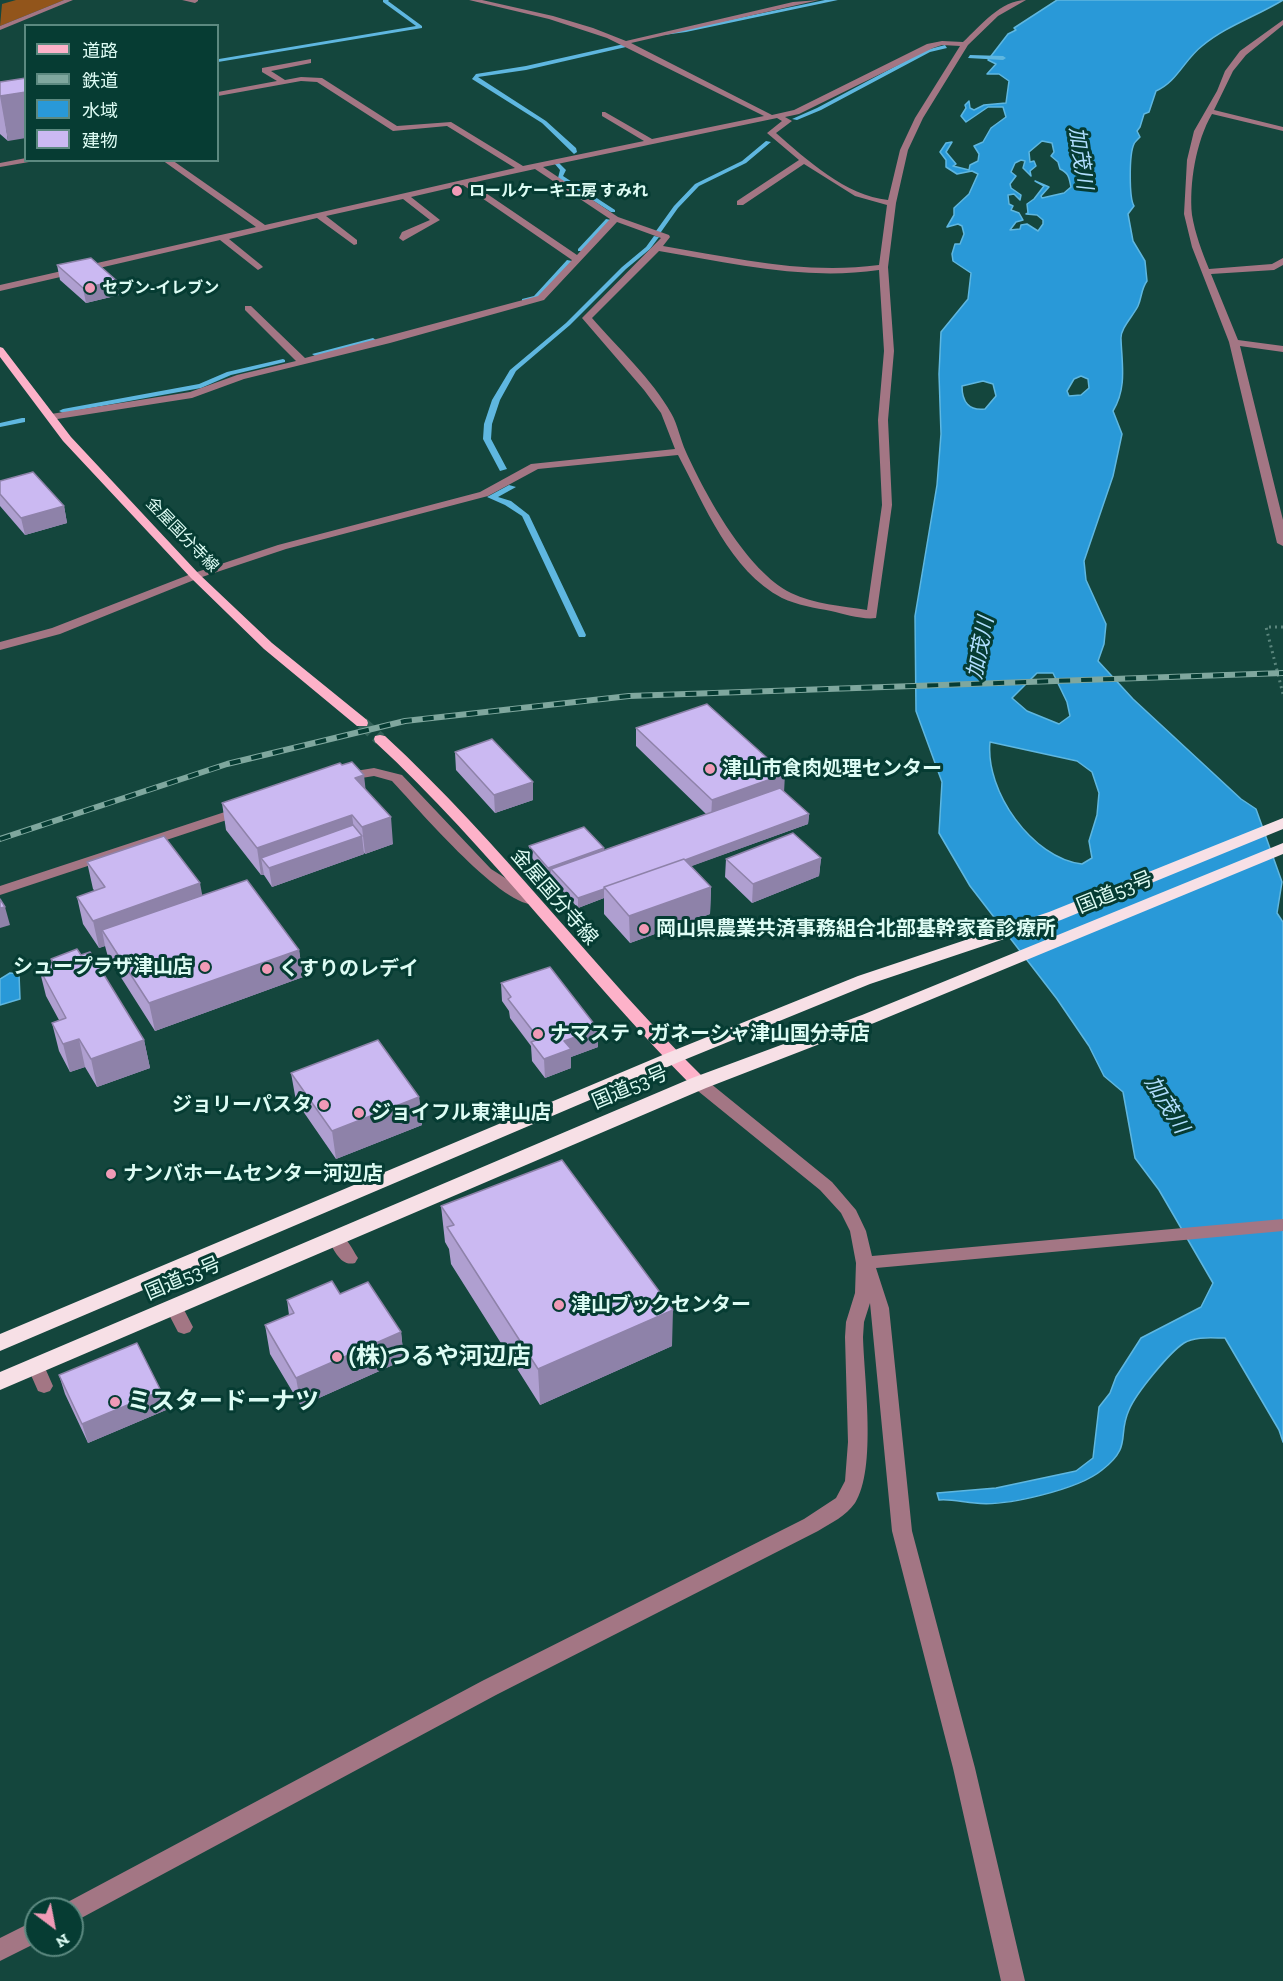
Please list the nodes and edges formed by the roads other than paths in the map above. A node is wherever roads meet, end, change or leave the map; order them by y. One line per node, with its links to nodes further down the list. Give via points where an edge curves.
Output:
1 (70, 0): 8 (street)
2 (184, 0): 6 (street)
3 (472, 0): 9 (street, via 569,24)
4 (816, 0): 9 (street, via 645,36)
5 (1023, 0): 10 (street, via 996,15)
6 (195, 1)
7 (1283, 22): 14 (street, via 1243,53)
8 (0, 28)
9 (626, 44): 16 (street)
10 (965, 44): 16 (street, via 930,46 796,112); 28 (street, via 904,150)
11 (309, 61): 12 (street, via 265,70)
12 (283, 82): 13 (street); 24 (street, via 319,80 397,130 440,123 451,125)
13 (219, 94)
14 (1209, 111): 17 (street); 40 (street, via 1198,131 1191,160 1188,214)
15 (605, 114): 18 (street)
16 (774, 117): 18 (street); 19 (street, via 788,121 771,133)
17 (1283, 129)
18 (651, 142): 23 (street)
19 (805, 159): 27 (street); 28 (street, via 848,190 870,200)
20 (24, 160): 22 (street)
21 (169, 162): 31 (street)
22 (0, 165)
23 (536, 166): 24 (street); 30 (street)
24 (522, 169): 25 (street)
25 (464, 182): 26 (street); 36 (street)
26 (403, 195): 29 (street); 33 (street, via 436,220)
27 (740, 203)
28 (892, 203): 39 (street)
29 (317, 214): 31 (street); 34 (street)
30 (615, 219): 35 (street, via 666,237); 36 (street)
31 (262, 227): 32 (street)
32 (220, 236): 38 (street); 41 (street)
33 (403, 238)
34 (354, 242)
35 (657, 249): 39 (street, via 795,271 834,274); 48 (street, via 587,318 666,413)
36 (578, 259): 46 (street, via 541,298)
37 (1283, 261): 40 (street, via 1274,267)
38 (258, 267)
39 (883, 267): 48 (street, via 889,351 883,420 886,505 872,615 793,598 777,590 742,558)
40 (1205, 272): 43 (street)
41 (0, 288)
42 (248, 308): 46 (street)
43 (1234, 342): 44 (street); 49 (street)
44 (1283, 349)
45 (1, 354): 47 (main road, 金屋国分寺線)
46 (303, 362): 47 (street, via 241,377 192,395)
47 (51, 417): 50 (main road, 金屋国分寺線)
48 (681, 452): 50 (street, via 535,466 484,494 282,547)
49 (1283, 543)
50 (195, 576): 51 (street, via 56,631); 52 (main road, 金屋国分寺線, via 268,646)
51 (0, 646)
52 (362, 723)
53 (380, 739): 59 (main road, 金屋国分寺線, via 432,787)
54 (333, 779): 59 (street, via 374,772 397,778 476,863 497,881)
55 (256, 806): 58 (street)
56 (1283, 823): 60 (highway, 国道53号, via 1055,916 864,980)
57 (1283, 848): 61 (highway, 国道53号)
58 (0, 891)
59 (532, 901): 60 (main road, 金屋国分寺線)
60 (672, 1058): 61 (main road, 金屋国分寺線); 68 (highway, 国道53号)
61 (699, 1083): 63 (highway, 国道53号); 65 (street, via 838,1198 854,1221)
62 (1283, 1226): 65 (street)
63 (336, 1238): 64 (street); 66 (highway, 国道53号)
64 (349, 1258)
65 (865, 1263): 72 (street, via 864,1293 854,1337 856,1473 852,1492 835,1510 489,1688); 75 (street, via 880,1308 902,1531 964,1768)
66 (174, 1307): 67 (street); 69 (highway, 国道53号)
67 (184, 1327)
68 (0, 1343)
69 (36, 1366): 70 (highway, 国道53号); 71 (street)
70 (0, 1381)
71 (44, 1386)
72 (84, 1906)
73 (24, 1937): 74 (street)
74 (0, 1950)
75 (1013, 1981)

